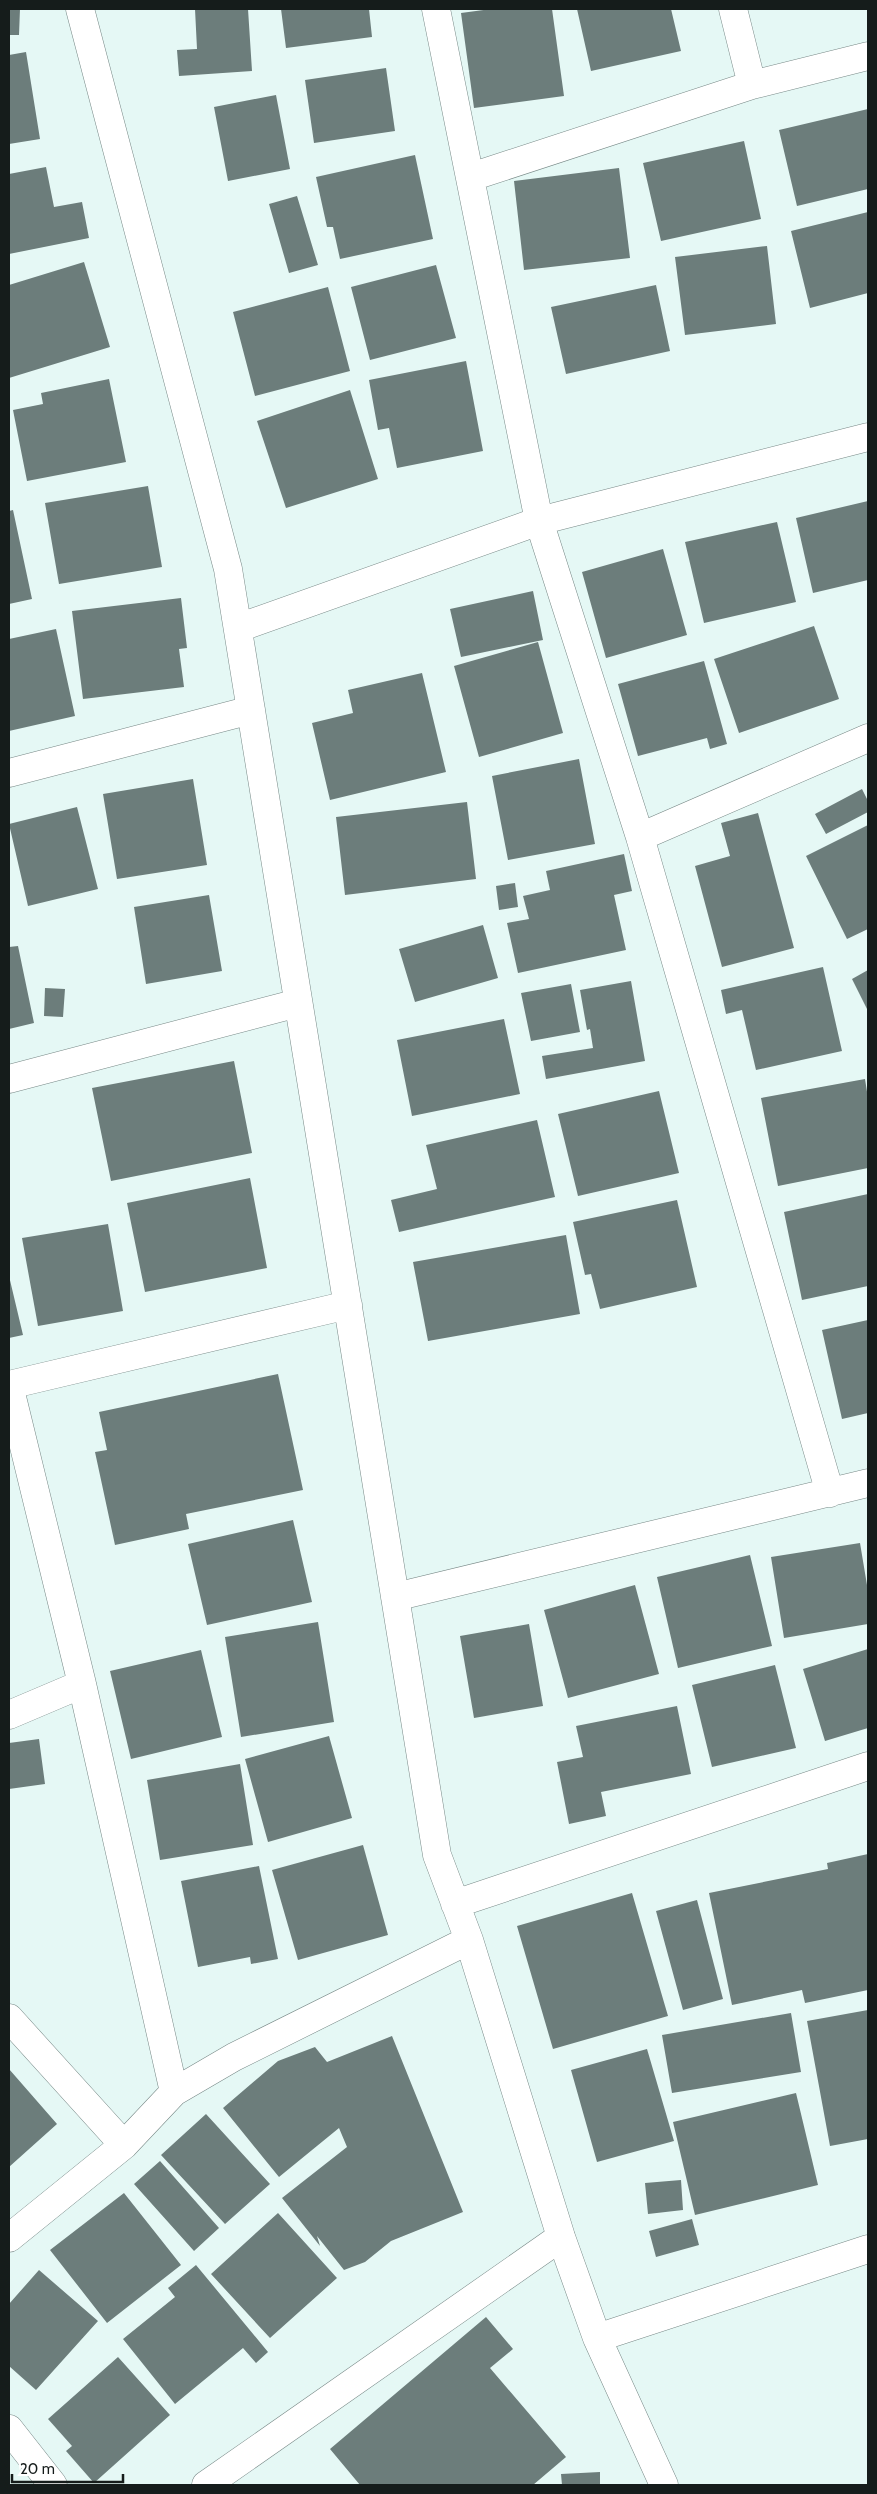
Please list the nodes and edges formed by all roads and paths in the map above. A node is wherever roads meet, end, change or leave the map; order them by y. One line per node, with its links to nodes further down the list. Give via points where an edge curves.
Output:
1 (80, 9): 9 (street, via 228,569)
2 (436, 9): 6 (street)
3 (733, 9): 5 (street)
4 (868, 56): 5 (street)
5 (752, 86): 6 (street)
6 (471, 176): 8 (street)
7 (868, 437): 8 (street)
8 (539, 521): 9 (street); 13 (street)
9 (238, 628): 10 (street)
10 (251, 710): 12 (street); 14 (street)
11 (868, 738): 13 (street)
12 (9, 773)
13 (640, 836): 19 (street)
14 (298, 1003): 15 (street); 16 (street)
15 (9, 1079)
16 (348, 1304): 17 (street); 20 (street)
17 (9, 1385): 21 (street)
18 (868, 1483): 19 (street)
19 (830, 1493): 20 (street)
20 (395, 1597): 24 (street, via 436,1855)
21 (82, 1684): 22 (street); 27 (street)
22 (9, 1715)
23 (868, 1766): 24 (street)
24 (455, 1904): 25 (street)
25 (469, 1940): 27 (street, via 234,2057); 29 (street)
26 (9, 2018): 28 (street)
27 (174, 2092): 28 (street)
28 (124, 2145): 30 (street)
29 (561, 2237): 32 (street); 35 (street)
30 (9, 2238)
31 (868, 2249): 32 (street)
32 (597, 2338): 36 (street)
33 (9, 2428): 34 (street)
34 (53, 2485)
35 (206, 2485)
36 (664, 2485)

